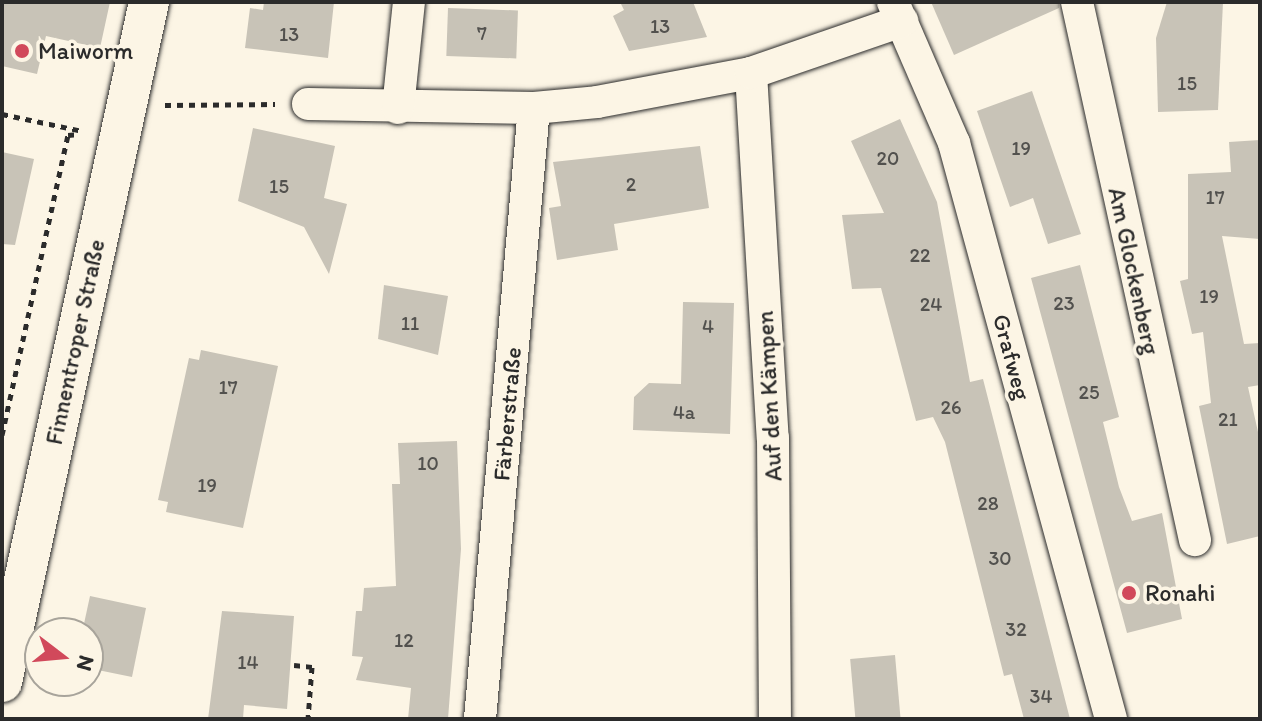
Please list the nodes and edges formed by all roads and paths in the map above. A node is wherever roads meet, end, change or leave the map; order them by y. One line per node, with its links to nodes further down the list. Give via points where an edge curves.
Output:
1 (149, 2): 7 (street, Finnentroper Straße)
2 (409, 2): 8 (street)
3 (1077, 2): 12 (street, Am Glockenberg)
4 (898, 12): 5 (street); 19 (street, Grafweg, via 954,143)
5 (751, 73): 9 (street); 18 (street, Auf den Kämpen, via 773,438)
6 (308, 104): 7 (path); 8 (street)
7 (126, 105): 13 (street, Finnentroper Straße)
8 (398, 108): 9 (street)
9 (534, 108): 17 (street, Färberstraße)
10 (2, 114): 11 (path, via 89,133 68,135)
11 (2, 435)
12 (1195, 540)
13 (15, 563): 15 (street, Finnentroper Straße)
14 (294, 665): 16 (path, via 312,667)
15 (2, 682)
16 (308, 719)
17 (480, 719)
18 (775, 719)
19 (1111, 719)

